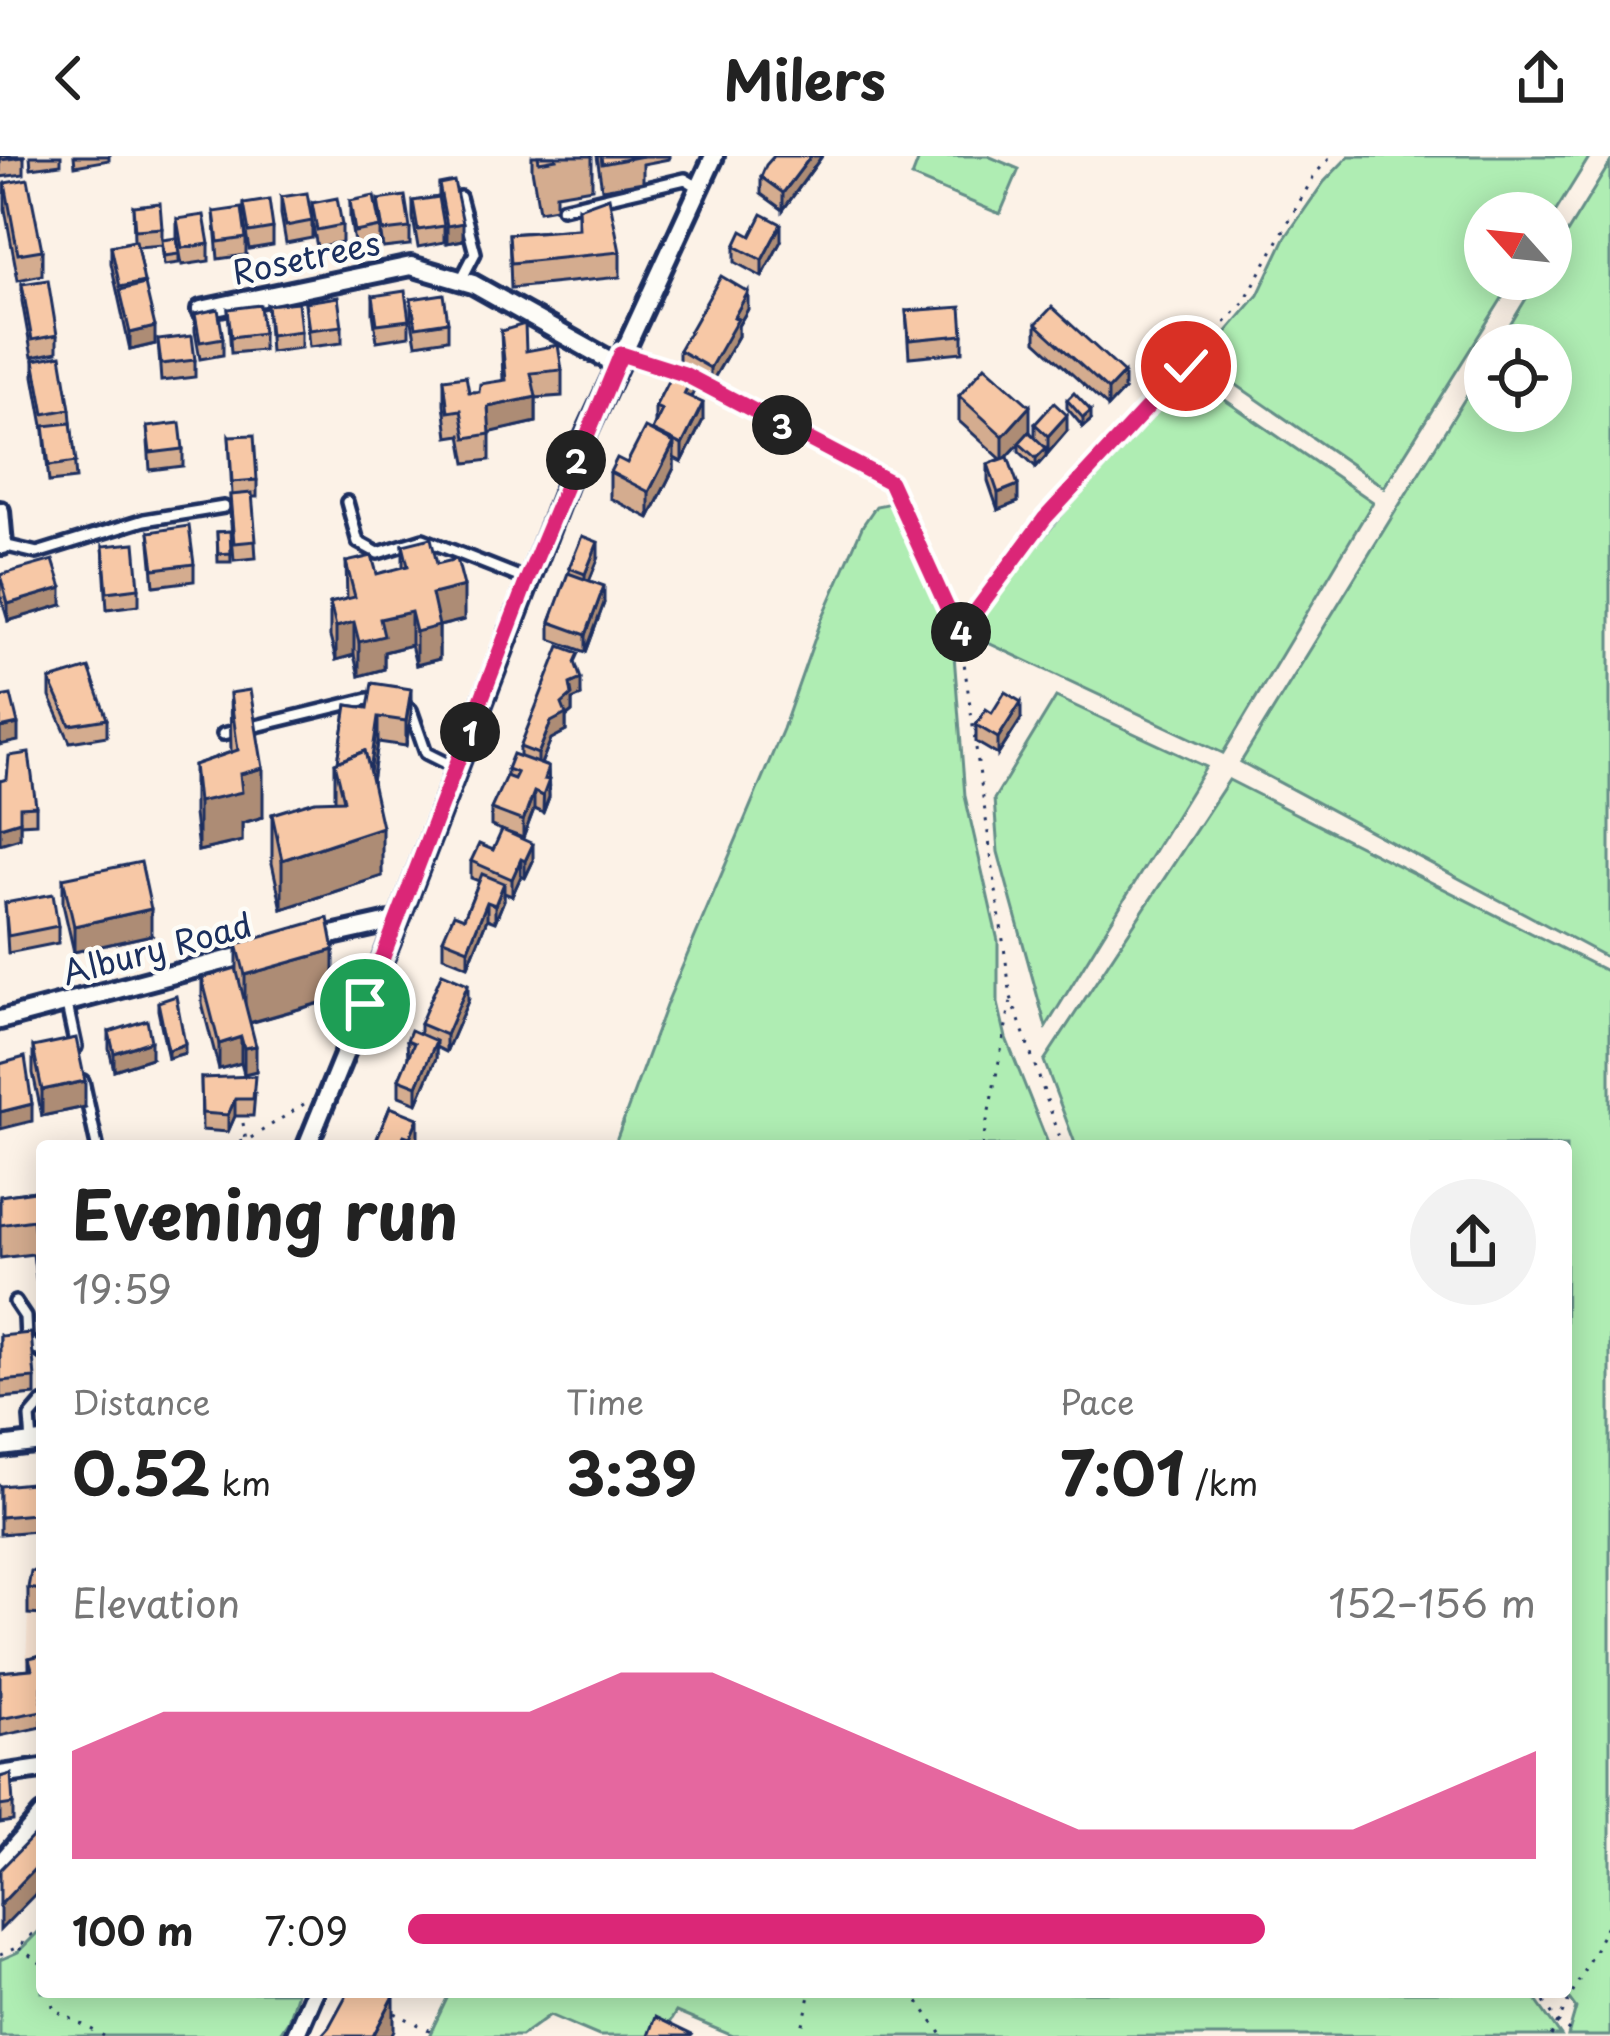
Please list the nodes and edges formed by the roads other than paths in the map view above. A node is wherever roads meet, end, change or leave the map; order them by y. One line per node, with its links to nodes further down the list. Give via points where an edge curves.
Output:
1 (714, 156): 2 (street)
2 (700, 188): 4 (lane, via 685,179); 7 (street)
3 (460, 197): 5 (lane, via 476,253)
4 (562, 208)
5 (460, 280): 6 (street, Rosetrees, via 411,266); 7 (street, Rosetrees)
6 (201, 310)
7 (618, 359): 8 (lane, via 684,374); 13 (street)
8 (852, 462)
9 (347, 502): 13 (lane, via 358,542 378,553 423,539)
10 (224, 507): 12 (lane, via 144,520 37,553)
11 (0, 511): 12 (street)
12 (2, 545)
13 (527, 580): 15 (street)
14 (223, 734): 15 (lane, via 368,699 411,710 425,753)
15 (456, 768): 16 (street)
16 (399, 920): 17 (street, Albury Road); 22 (street)
17 (296, 943)
18 (276, 948): 19 (street, Albury Road)
19 (68, 1005): 20 (street, Albury Road); 21 (lane)
20 (0, 1020)
21 (96, 1140)
22 (309, 1140)
23 (15, 1302): 24 (lane)
24 (36, 1348)
25 (36, 1410): 26 (lane)
26 (36, 1439)
27 (36, 1443): 28 (street)
28 (0, 1448)
29 (36, 1770): 30 (street)
30 (0, 1775)
31 (36, 1822): 32 (street)
32 (0, 1864)
33 (311, 1998): 34 (street)
34 (295, 2036)

